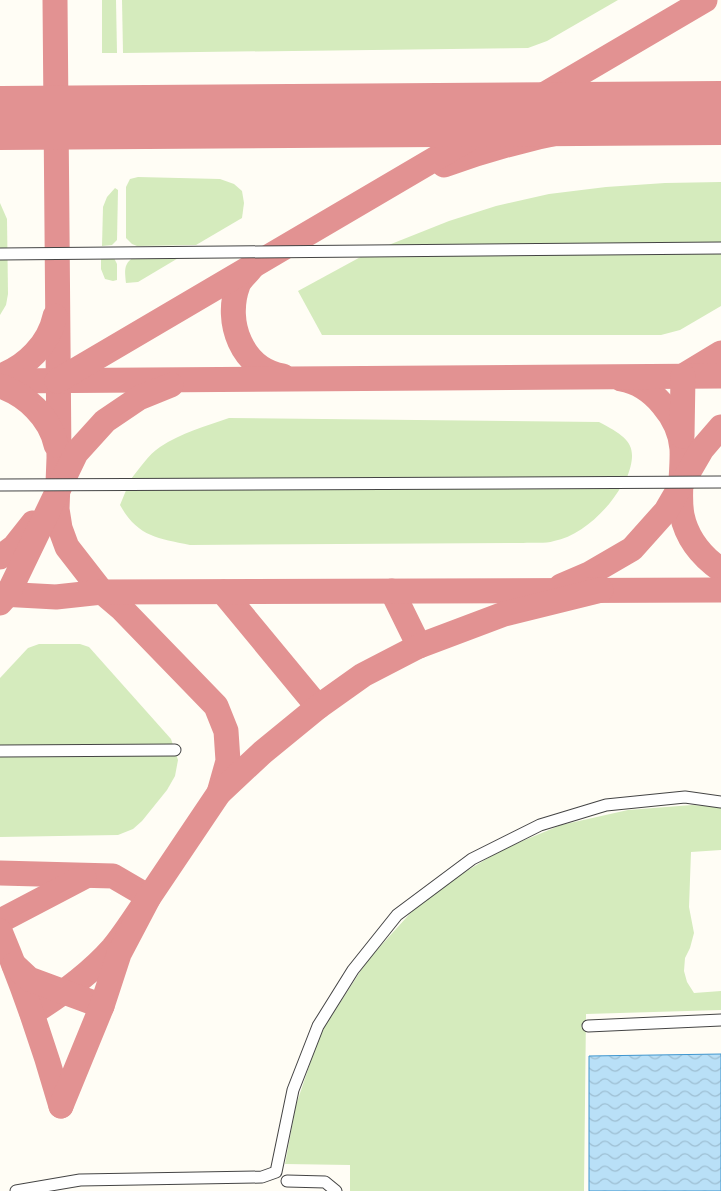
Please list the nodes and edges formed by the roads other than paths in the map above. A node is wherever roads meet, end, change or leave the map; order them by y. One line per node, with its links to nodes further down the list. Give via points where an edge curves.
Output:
1 (721, 248): 2 (street)
2 (0, 254)
3 (721, 482): 4 (street)
4 (0, 485)
5 (175, 750): 6 (street)
6 (0, 751)
7 (721, 802): 11 (street, via 685,798 606,805 540,825 472,859 397,915 353,970 318,1026 294,1090 276,1172 262,1177 80,1180)
8 (721, 1020): 9 (street)
9 (588, 1026)
10 (287, 1181): 12 (street, via 325,1182)
11 (16, 1191)
12 (336, 1191)

